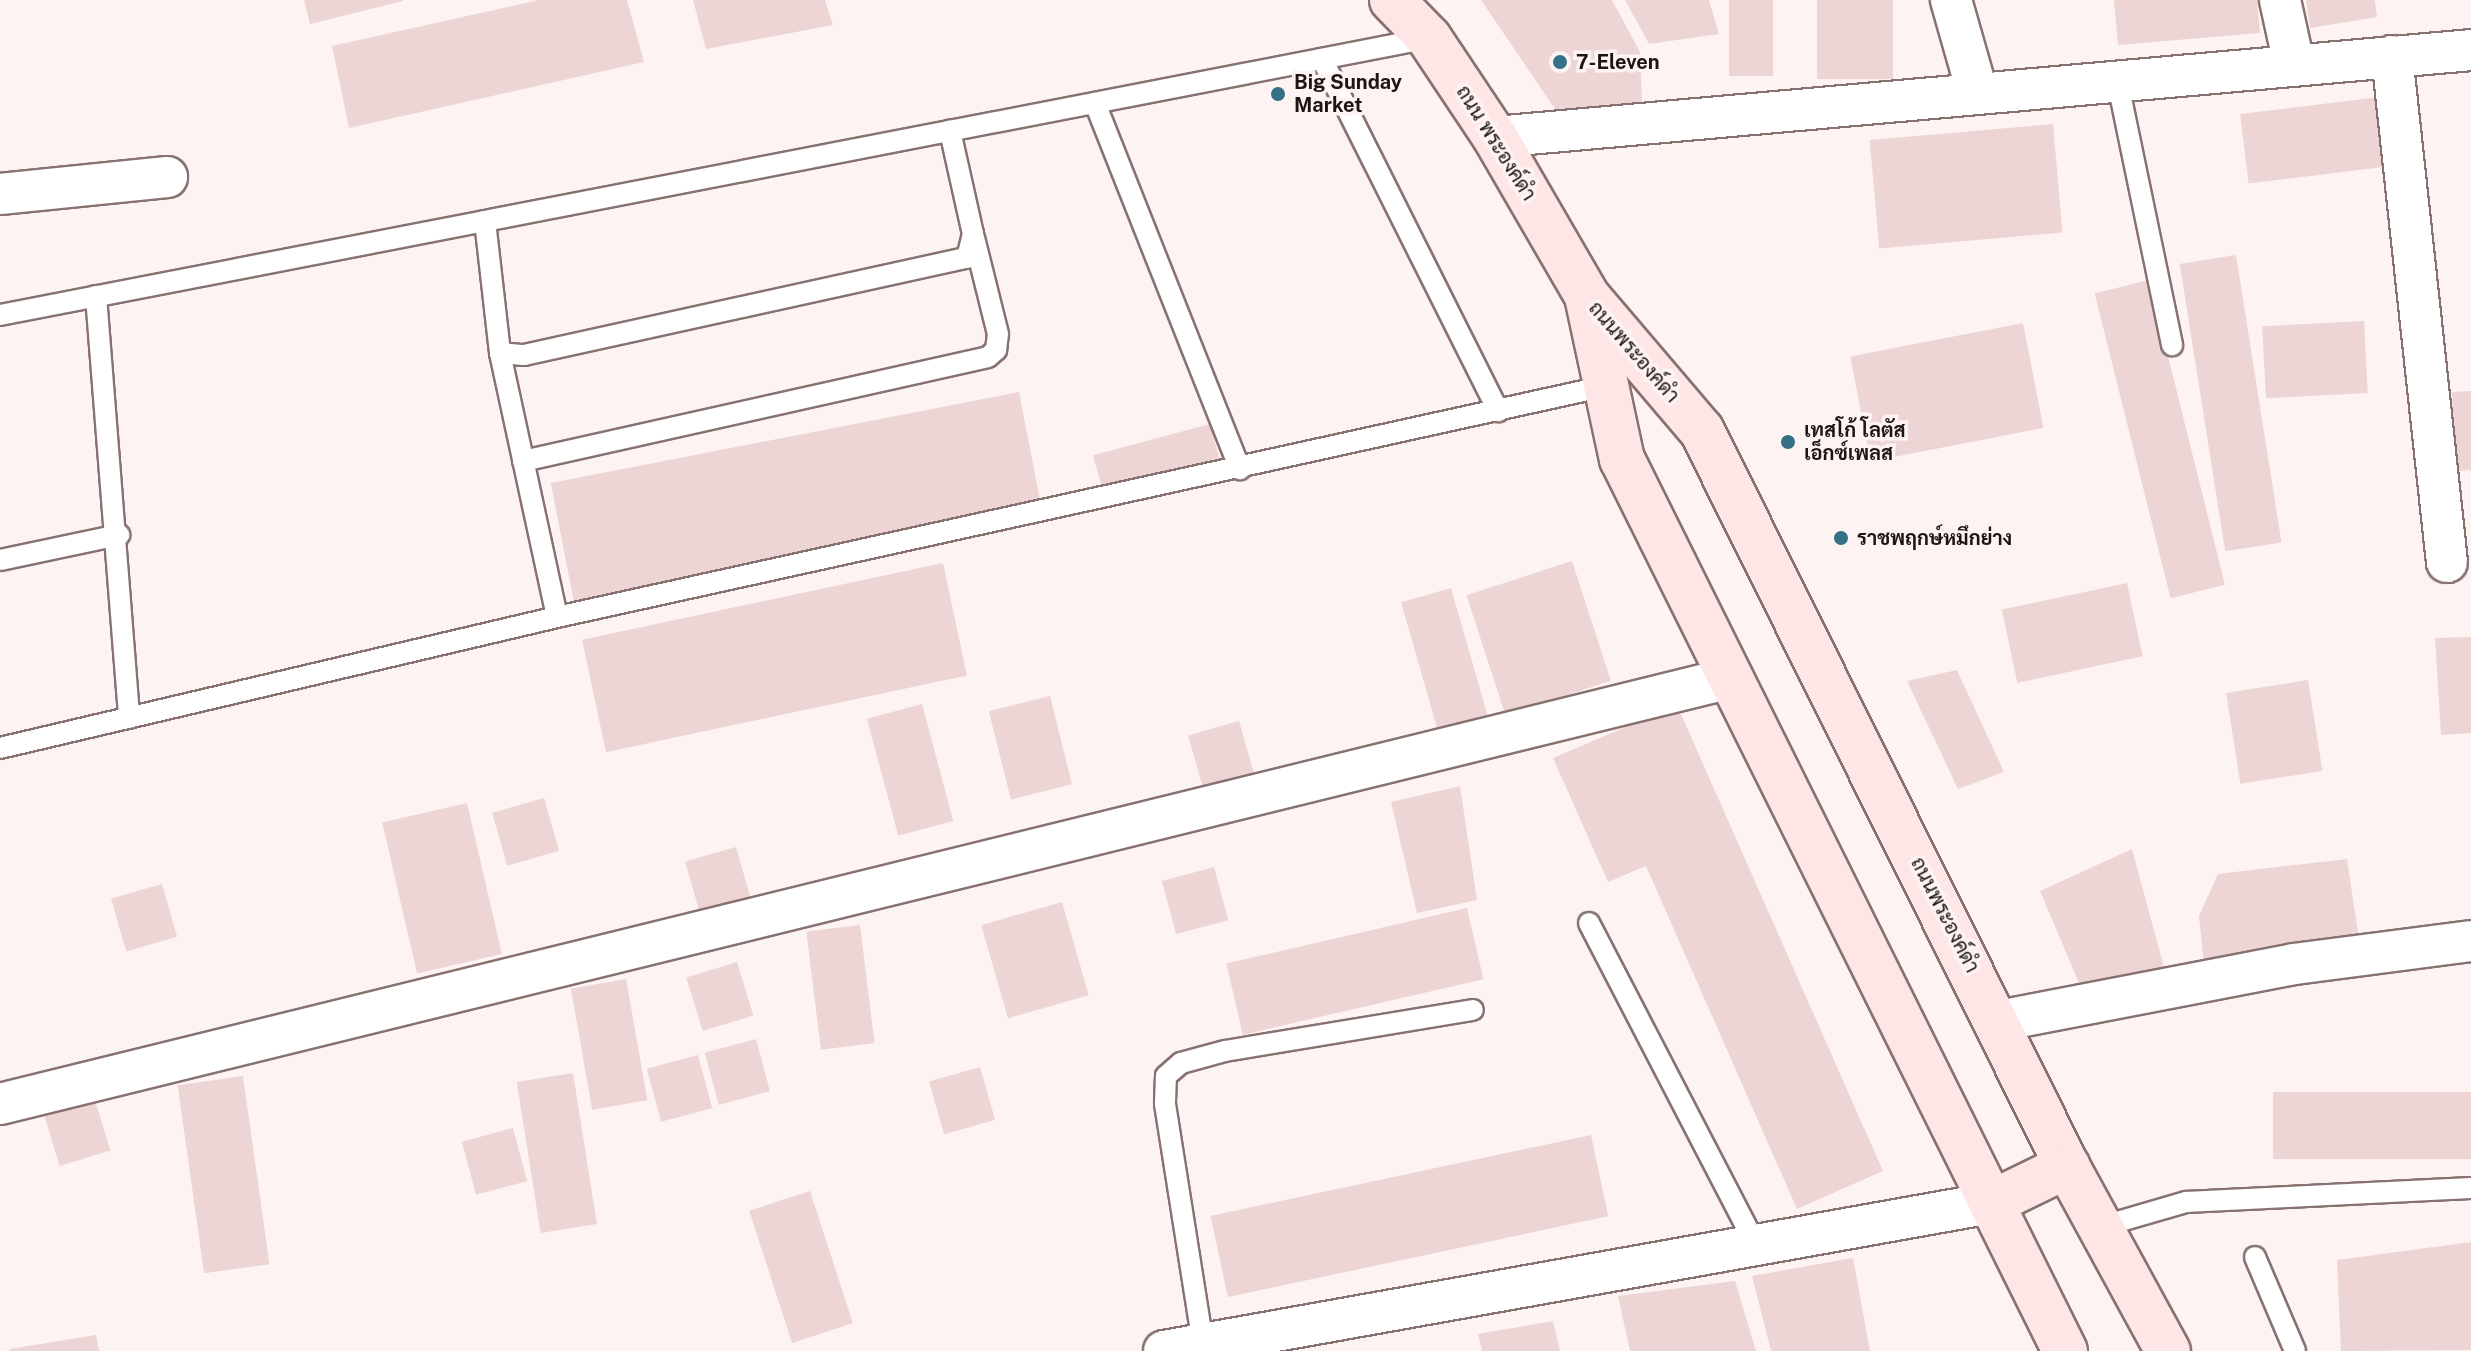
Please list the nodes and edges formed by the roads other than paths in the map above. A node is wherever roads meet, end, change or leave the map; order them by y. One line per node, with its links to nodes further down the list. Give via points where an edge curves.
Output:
1 (1392, 0): 4 (street, ถนน พระองค์ดำ)
2 (1951, 0): 10 (street)
3 (2280, 0): 8 (street)
4 (1429, 38): 7 (lane); 13 (street, ถนน พระองค์ดำ)
5 (2471, 50): 6 (street)
6 (2392, 56): 8 (street); 29 (street)
7 (1322, 59): 11 (lane); 24 (lane)
8 (2294, 64): 9 (street)
9 (2117, 79): 10 (street); 21 (lane)
10 (1977, 91): 13 (street)
11 (1095, 103): 12 (lane); 26 (lane)
12 (950, 131): 16 (lane); 17 (lane)
13 (1495, 137): 19 (street, ถนน พระองค์ดำ)
14 (167, 177): 15 (street)
15 (0, 194)
16 (485, 221): 18 (lane); 22 (lane)
17 (973, 234): 22 (lane, via 967,258 953,263 524,355); 25 (lane, via 998,334 996,350 988,357)
18 (96, 296): 20 (lane); 27 (lane)
19 (1587, 296): 23 (street, ถนนพระองค์ดำ); 37 (street, ถนนพระองค์ดำ, via 1702,431)
20 (0, 315)
21 (2172, 345)
22 (500, 353): 25 (lane)
23 (1606, 386): 24 (lane); 31 (street, ถนนพระองค์ดำ, via 1622,459)
24 (1498, 411): 26 (lane)
25 (523, 461): 30 (lane)
26 (1240, 469): 30 (lane)
27 (119, 535): 28 (lane); 32 (lane)
28 (0, 560)
29 (2447, 562)
30 (557, 617): 32 (lane)
31 (1731, 678): 38 (street); 41 (street, ถนนพระองค์ดำ)
32 (129, 718): 33 (lane)
33 (0, 748)
34 (1589, 923): 43 (lane)
35 (2471, 941): 37 (street, via 2294,964)
36 (1473, 1010): 45 (lane, via 1225,1051 1181,1063 1166,1076 1165,1103)
37 (1998, 1021): 39 (street, ถนนพระองค์ดำ)
38 (0, 1104)
39 (2067, 1166): 41 (street); 42 (street, ถนนพระองค์ดำ)
40 (2471, 1188): 42 (lane, via 2186,1202)
41 (1991, 1203): 43 (street); 47 (street, ถนนพระองค์ดำ)
42 (2100, 1227): 48 (street, ถนนพระองค์ดำ)
43 (1756, 1245): 45 (street)
44 (2255, 1257): 49 (lane)
45 (1203, 1344): 46 (street)
46 (1164, 1351)
47 (2065, 1351)
48 (2168, 1351)
49 (2295, 1351)

